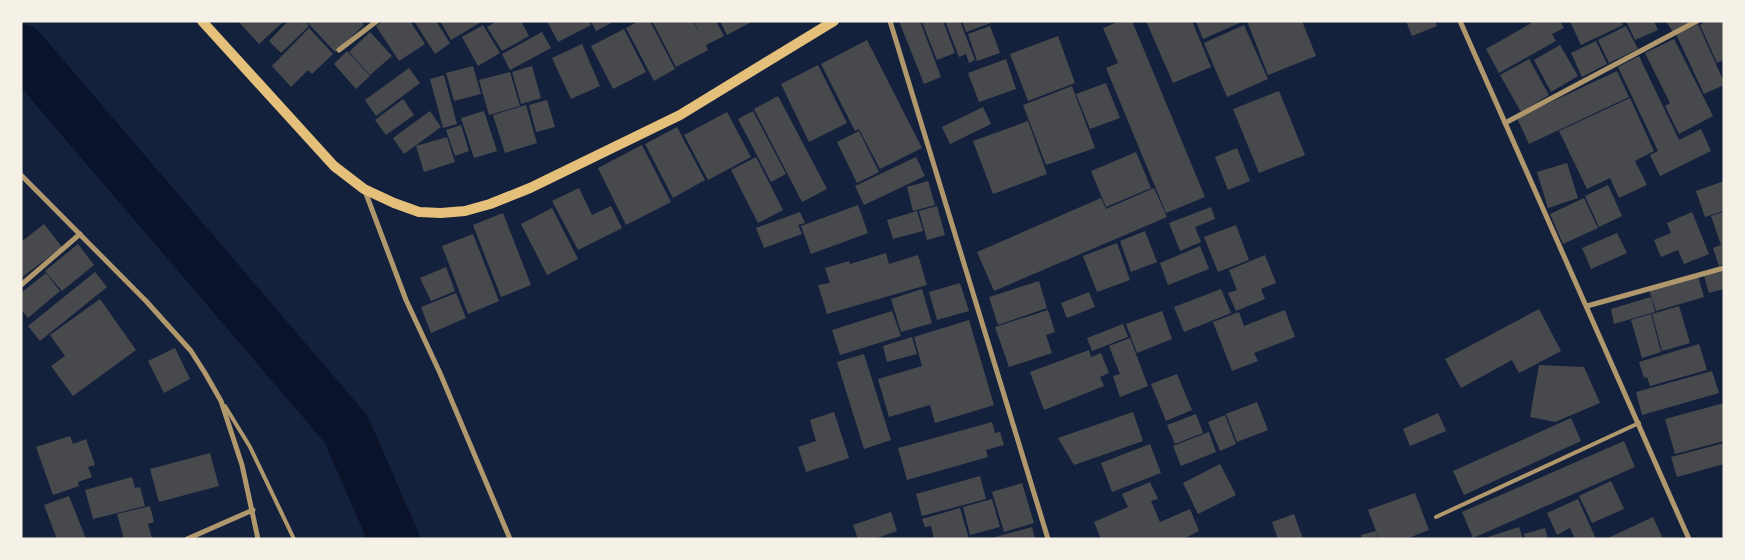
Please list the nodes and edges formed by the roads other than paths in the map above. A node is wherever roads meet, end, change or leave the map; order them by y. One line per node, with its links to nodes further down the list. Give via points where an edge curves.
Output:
1 (202, 21): 10 (main road, via 314,146)
2 (377, 21): 7 (street)
3 (834, 21): 10 (main road, via 680,115 490,204 441,213 420,212)
4 (890, 21): 23 (street)
5 (1460, 21): 8 (street)
6 (1697, 21): 8 (street)
7 (339, 50)
8 (1505, 123): 14 (street)
9 (21, 176): 11 (street)
10 (364, 189): 22 (street, via 406,300)
11 (80, 234): 13 (street); 15 (street, via 191,351)
12 (1724, 268): 14 (street)
13 (21, 285)
14 (1587, 306): 16 (street)
15 (221, 401): 17 (street); 21 (lane, via 250,447)
16 (1639, 423): 18 (lane); 24 (street)
17 (253, 510): 19 (street); 20 (street)
18 (1436, 517)
19 (187, 539)
20 (258, 539)
21 (294, 539)
22 (510, 539)
23 (1048, 539)
24 (1689, 539)

